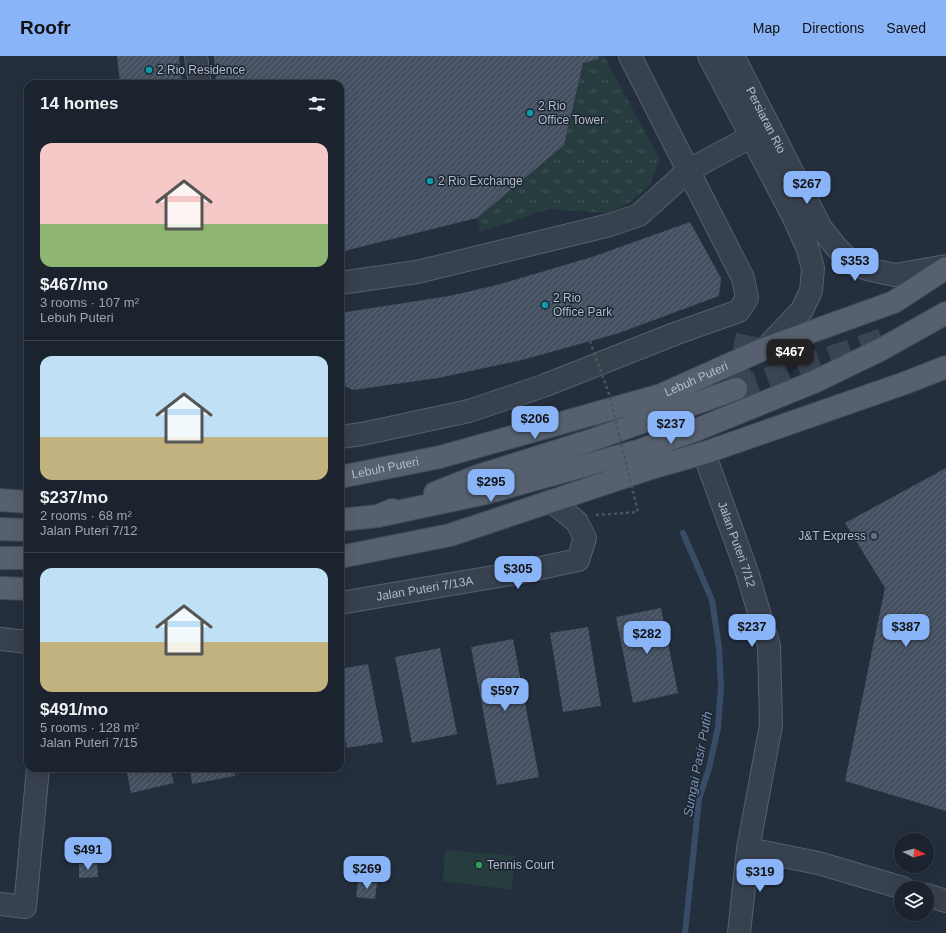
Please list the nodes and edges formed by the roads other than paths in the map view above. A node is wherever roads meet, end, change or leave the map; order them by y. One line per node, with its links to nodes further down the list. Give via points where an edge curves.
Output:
1 (196, 56): 5 (street)
2 (630, 56): 7 (street)
3 (709, 56): 6 (street, Persiaran Rio)
4 (733, 56): 6 (street, Persiaran Rio)
5 (199, 80)
6 (760, 132): 7 (street); 8 (street, Persiaran Rio, via 821,228 853,264 895,275); 11 (street, Persiaran Rio, via 807,247 813,268 810,291 802,310)
7 (689, 170): 9 (street, via 639,215 610,225 417,272); 15 (street, via 743,278 747,298 739,311 543,386 469,411)
8 (946, 267): 11 (main road, Lebuh Puteri, via 894,302)
9 (344, 281)
10 (946, 313): 14 (main road, via 882,350 814,382)
11 (766, 348): 17 (main road, Lebuh Puteri, via 661,395 440,457)
12 (946, 367): 16 (main road)
13 (736, 389): 21 (main road, Lebuh Puteri, via 589,441 478,476)
14 (696, 430): 21 (main road, via 641,450 486,492); 25 (main road, via 661,452 576,480 412,522)
15 (344, 436)
16 (704, 453): 19 (main road); 35 (street, Jalan Puteri 7/12, via 747,572 770,646 771,724)
17 (344, 476)
18 (0, 500): 20 (main road)
19 (551, 501): 26 (main road, via 450,535); 31 (street, Jalan Puteri 7/13A, via 577,522 585,538 578,560)
20 (24, 502)
21 (378, 516): 22 (main road, Lebuh Puteri)
22 (344, 520)
23 (0, 529): 24 (main road)
24 (24, 530)
25 (344, 532)
26 (344, 556)
27 (0, 558): 28 (main road)
28 (24, 558)
29 (0, 588): 30 (main road)
30 (24, 589)
31 (344, 602)
32 (0, 639): 33 (street)
33 (24, 642)
34 (38, 772): 39 (street, via 25,907)
35 (748, 849): 36 (street, via 818,863); 40 (street, Jalan Puteri 7/12)
36 (894, 885)
37 (934, 897): 38 (street)
38 (946, 901)
39 (0, 904)
40 (739, 933)

